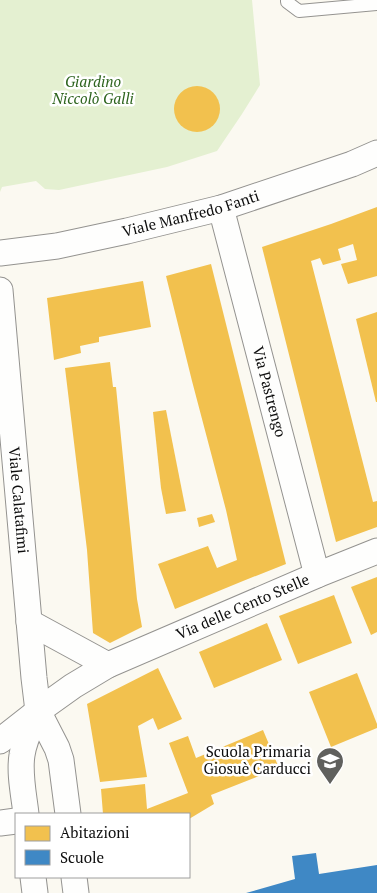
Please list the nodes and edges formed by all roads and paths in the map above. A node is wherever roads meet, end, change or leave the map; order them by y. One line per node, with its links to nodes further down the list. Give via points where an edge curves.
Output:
1 (287, 0): 2 (lane, via 300,11)
2 (377, 4)
3 (377, 153): 4 (street, Viale Manfredo Fanti)
4 (221, 208): 5 (street, Viale Manfredo Fanti, via 57,246); 8 (street, Via Pastrengo)
5 (0, 253)
6 (0, 290): 9 (street, Viale Calatafimi)
7 (377, 551): 8 (street, Via delle Cento Stelle)
8 (317, 575): 10 (street, Via delle Cento Stelle)
9 (29, 622): 10 (street); 11 (street, Viale Calatafimi)
10 (108, 665): 11 (street, Via delle Cento Stelle)
11 (38, 711): 12 (street, Via delle Cento Stelle); 13 (street, via 22,756); 14 (street, Viale Calatafimi, via 58,751)
12 (0, 741)
13 (26, 813)
14 (68, 813)
15 (15, 821): 16 (street)
16 (0, 824)
17 (33, 878): 19 (street)
18 (74, 878): 20 (street)
19 (35, 893)
20 (76, 893)

